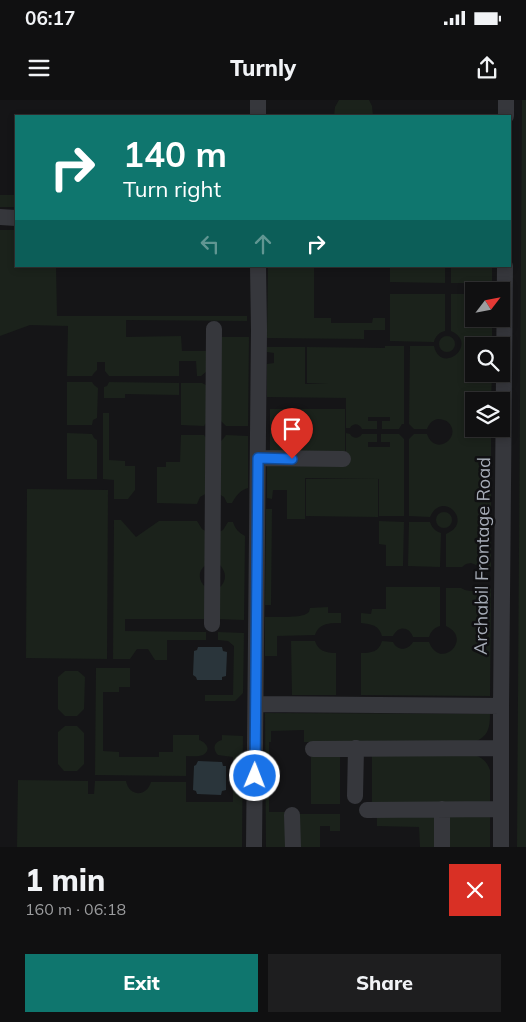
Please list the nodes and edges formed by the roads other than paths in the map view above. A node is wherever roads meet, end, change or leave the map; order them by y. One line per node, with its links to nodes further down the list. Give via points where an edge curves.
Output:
1 (258, 100): 3 (street)
2 (506, 100): 4 (street)
3 (258, 115)
4 (506, 115)
5 (0, 217): 6 (street)
6 (15, 218)
7 (258, 267): 10 (street)
8 (505, 267): 14 (street, Archabil Frontage Road)
9 (214, 329): 12 (street)
10 (258, 458): 11 (street); 13 (street)
11 (343, 459)
12 (212, 624)
13 (256, 704): 14 (street); 23 (street)
14 (501, 706): 16 (street, Archabil Frontage Road)
15 (356, 748): 16 (street); 17 (street); 18 (street)
16 (501, 748): 20 (street, Archabil Frontage Road)
17 (313, 749)
18 (355, 796)
19 (442, 809): 20 (street); 21 (street); 25 (street)
20 (501, 809): 26 (street, Archabil Frontage Road)
21 (367, 810)
22 (292, 815): 24 (street)
23 (254, 847)
24 (293, 847)
25 (442, 847)
26 (501, 847)

